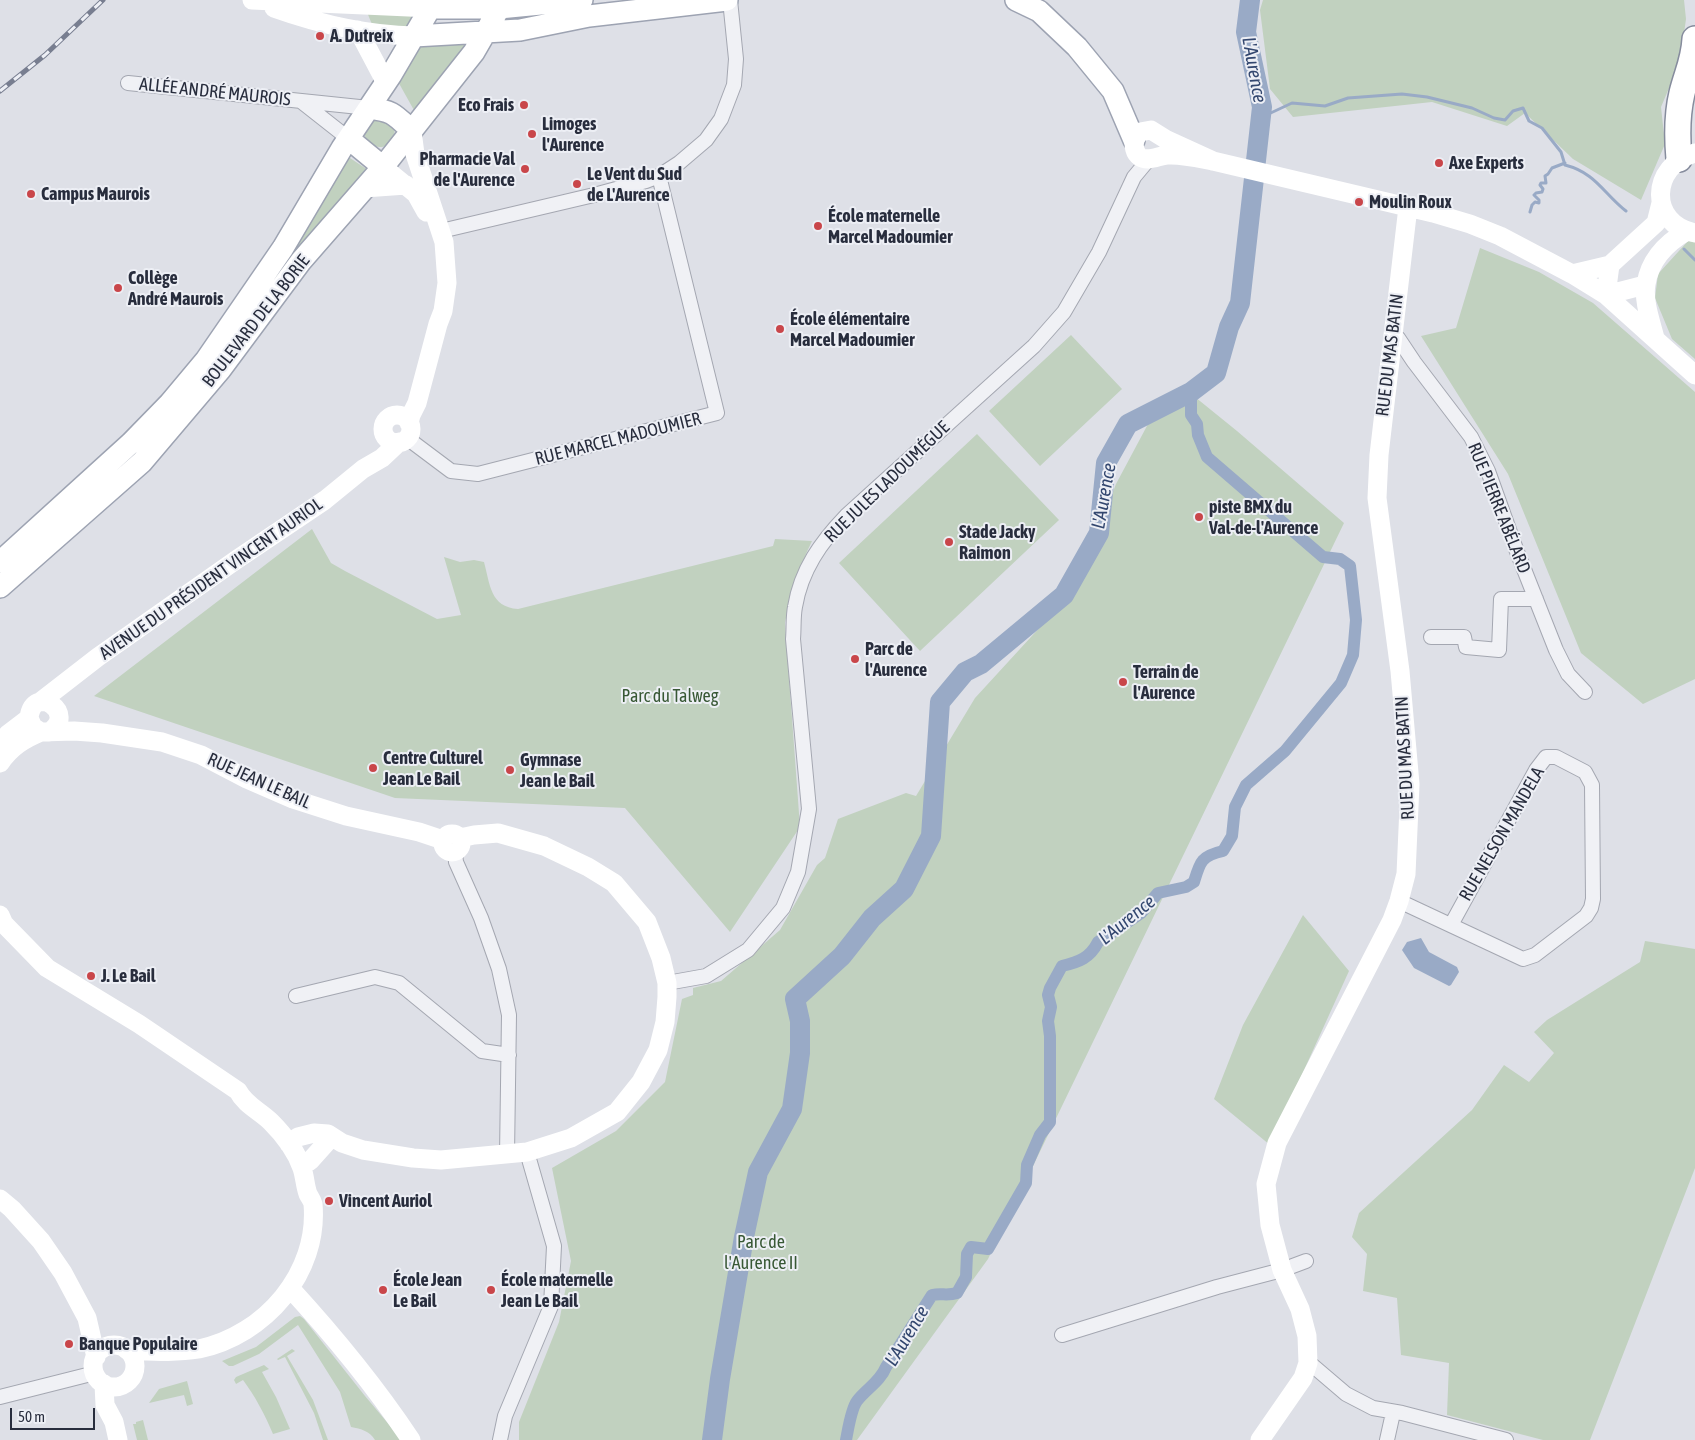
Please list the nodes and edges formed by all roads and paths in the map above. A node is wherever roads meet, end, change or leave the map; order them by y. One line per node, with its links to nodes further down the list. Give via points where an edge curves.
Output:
1 (251, 0): 6 (street); 8 (street)
2 (582, 0): 5 (main road)
3 (729, 0): 9 (main road); 24 (street, via 736,59 734,84 721,119 706,140)
4 (1016, 0): 20 (main road, via 1039,11 1077,47 1113,91)
5 (542, 2): 7 (main road)
6 (433, 4): 7 (main road); 10 (main road, BOULEVARD DE LA BORIE)
7 (502, 4): 9 (main road, BOULEVARD DE LA BORIE)
8 (358, 30): 10 (street); 13 (street)
9 (487, 32): 10 (main road); 17 (main road, BOULEVARD DE LA BORIE)
10 (414, 36): 13 (main road, BOULEVARD DE LA BORIE)
11 (1695, 39): 21 (highway, via 1694,56 1679,108)
12 (128, 83): 15 (street, ALLÉE ANDRÉ MAUROIS)
13 (386, 83): 16 (main road, BOULEVARD DE LA BORIE)
14 (1695, 89): 21 (highway)
15 (301, 101): 16 (street, ALLÉE ANDRÉ MAUROIS); 19 (street, ALLÉE ANDRÉ MAUROIS)
16 (369, 108): 17 (main road, ALLÉE ANDRÉ MAUROIS, via 393,113); 19 (main road, BOULEVARD DE LA BORIE)
17 (412, 130): 23 (main road, BOULEVARD DE LA BORIE); 29 (street, via 414,154)
18 (1161, 136): 20 (street, via 1162,150); 20 (street, via 1151,130 1140,132); 22 (street)
19 (349, 139): 23 (main road); 40 (main road, BOULEVARD DE LA BORIE, via 283,248 206,360 131,443)
20 (1144, 152): 22 (street); 52 (street, RUE JULES LADOUMÉGUE, via 1099,252 1064,312 1034,346 846,516 826,536 809,562 798,596 793,639 809,810 798,872 783,908 748,950 706,976)
21 (1690, 155): 27 (street, via 1669,168 1663,178)
22 (1214, 161): 28 (street)
23 (383, 167): 25 (street); 26 (main road, BOULEVARD DE LA BORIE)
24 (660, 176): 29 (street, via 594,195); 38 (street, RUE MARCEL MADOUMIER, via 717,413 478,474 451,472)
25 (406, 185): 26 (street); 29 (street, via 416,194)
26 (364, 188): 41 (main road, BOULEVARD DE LA BORIE, via 301,261 220,370 142,462)
27 (1661, 204): 30 (street, via 1675,225); 31 (street, via 1656,222)
28 (1408, 206): 32 (street, via 1500,236); 35 (street, RUE DU MAS BATIN)
29 (436, 227): 38 (street, AVENUE DU PRÉSIDENT VINCENT AURIOL, via 438,324)
30 (1691, 232): 33 (street, via 1672,239 1656,258)
31 (1610, 265): 32 (street); 34 (street)
32 (1572, 274): 34 (street)
33 (1646, 285): 34 (street); 36 (street)
34 (1606, 295): 36 (street)
35 (1393, 335): 42 (street, RUE PIERRE ABÉLARD, via 1471,437 1488,471); 49 (street, RUE DU MAS BATIN, via 1377,498 1400,671 1410,784 1406,874)
36 (1655, 338): 37 (street)
37 (1695, 374)
38 (403, 430): 39 (street, AVENUE DU PRÉSIDENT VINCENT AURIOL, via 382,458); 39 (street, AVENUE DU PRÉSIDENT VINCENT AURIOL, via 387,419)
39 (363, 469): 45 (street, AVENUE DU PRÉSIDENT VINCENT AURIOL, via 325,500 80,670 59,688)
40 (0, 562)
41 (0, 587)
42 (1536, 599): 43 (street, via 1501,600 1499,650 1466,647 1464,637); 44 (street, RUE PIERRE ABÉLARD, via 1568,674)
43 (1431, 637)
44 (1586, 692)
45 (49, 718): 46 (street, via 32,707 28,718); 47 (street, via 7,752); 48 (street, RUE JEAN LE BAIL, via 74,731 162,742 292,799)
46 (0, 743)
47 (0, 763)
48 (452, 843): 52 (street, RUE JEAN LE BAIL, via 474,835 498,833 544,846 614,883 646,922 662,958); 54 (street, via 456,862 499,969 509,1015)
49 (1399, 901): 51 (street, RUE NELSON MANDELA); 61 (street, RUE DU MAS BATIN, via 1277,1144 1266,1191 1270,1225)
50 (0, 915): 56 (street, via 4,924 47,968 139,1024 238,1091 249,1092 277,1110 287,1121)
51 (1451, 925): 51 (street, RUE NELSON MANDELA, via 1546,757 1556,757 1586,772 1592,785 1593,899 1586,916 1535,955 1523,959)
52 (667, 983): 57 (street, RUE JEAN LE BAIL, via 665,1022 658,1050 641,1082 617,1112 571,1138)
53 (296, 996): 54 (street, via 375,977 399,983 482,1051)
54 (509, 1055): 58 (street)
55 (334, 1143): 56 (street); 56 (street, RUE JEAN LE BAIL, via 328,1134 314,1133); 58 (street, RUE JEAN LE BAIL, via 441,1160)
56 (298, 1147): 62 (street, via 315,1179 316,1195 312,1201 313,1229 300,1273)
57 (527, 1152): 58 (street, RUE JEAN LE BAIL); 74 (street, via 554,1246 551,1306 505,1416)
58 (507, 1155)
59 (0, 1199): 63 (street, via 41,1241)
60 (1306, 1261): 61 (street)
61 (1282, 1270): 64 (street); 67 (street, RUE DU MAS BATIN, via 1300,1309 1307,1336)
62 (290, 1288): 66 (street, via 260,1320 231,1338 199,1348); 73 (street, via 335,1338)
63 (87, 1318): 65 (street); 68 (street)
64 (1062, 1335)
65 (120, 1348): 66 (street); 68 (street, via 103,1349); 69 (street, via 134,1360)
66 (166, 1353): 69 (street)
67 (1308, 1363): 71 (street, via 1346,1394 1373,1408); 75 (street, via 1303,1378)
68 (98, 1371): 69 (street, via 114,1387); 70 (street); 72 (street, via 105,1405)
69 (130, 1379): 72 (street, via 122,1399)
70 (0, 1397)
71 (1393, 1413): 76 (street); 77 (street)
72 (116, 1431)
73 (411, 1440)
74 (500, 1440)
75 (1260, 1440)
76 (1387, 1440)
77 (1506, 1440)

